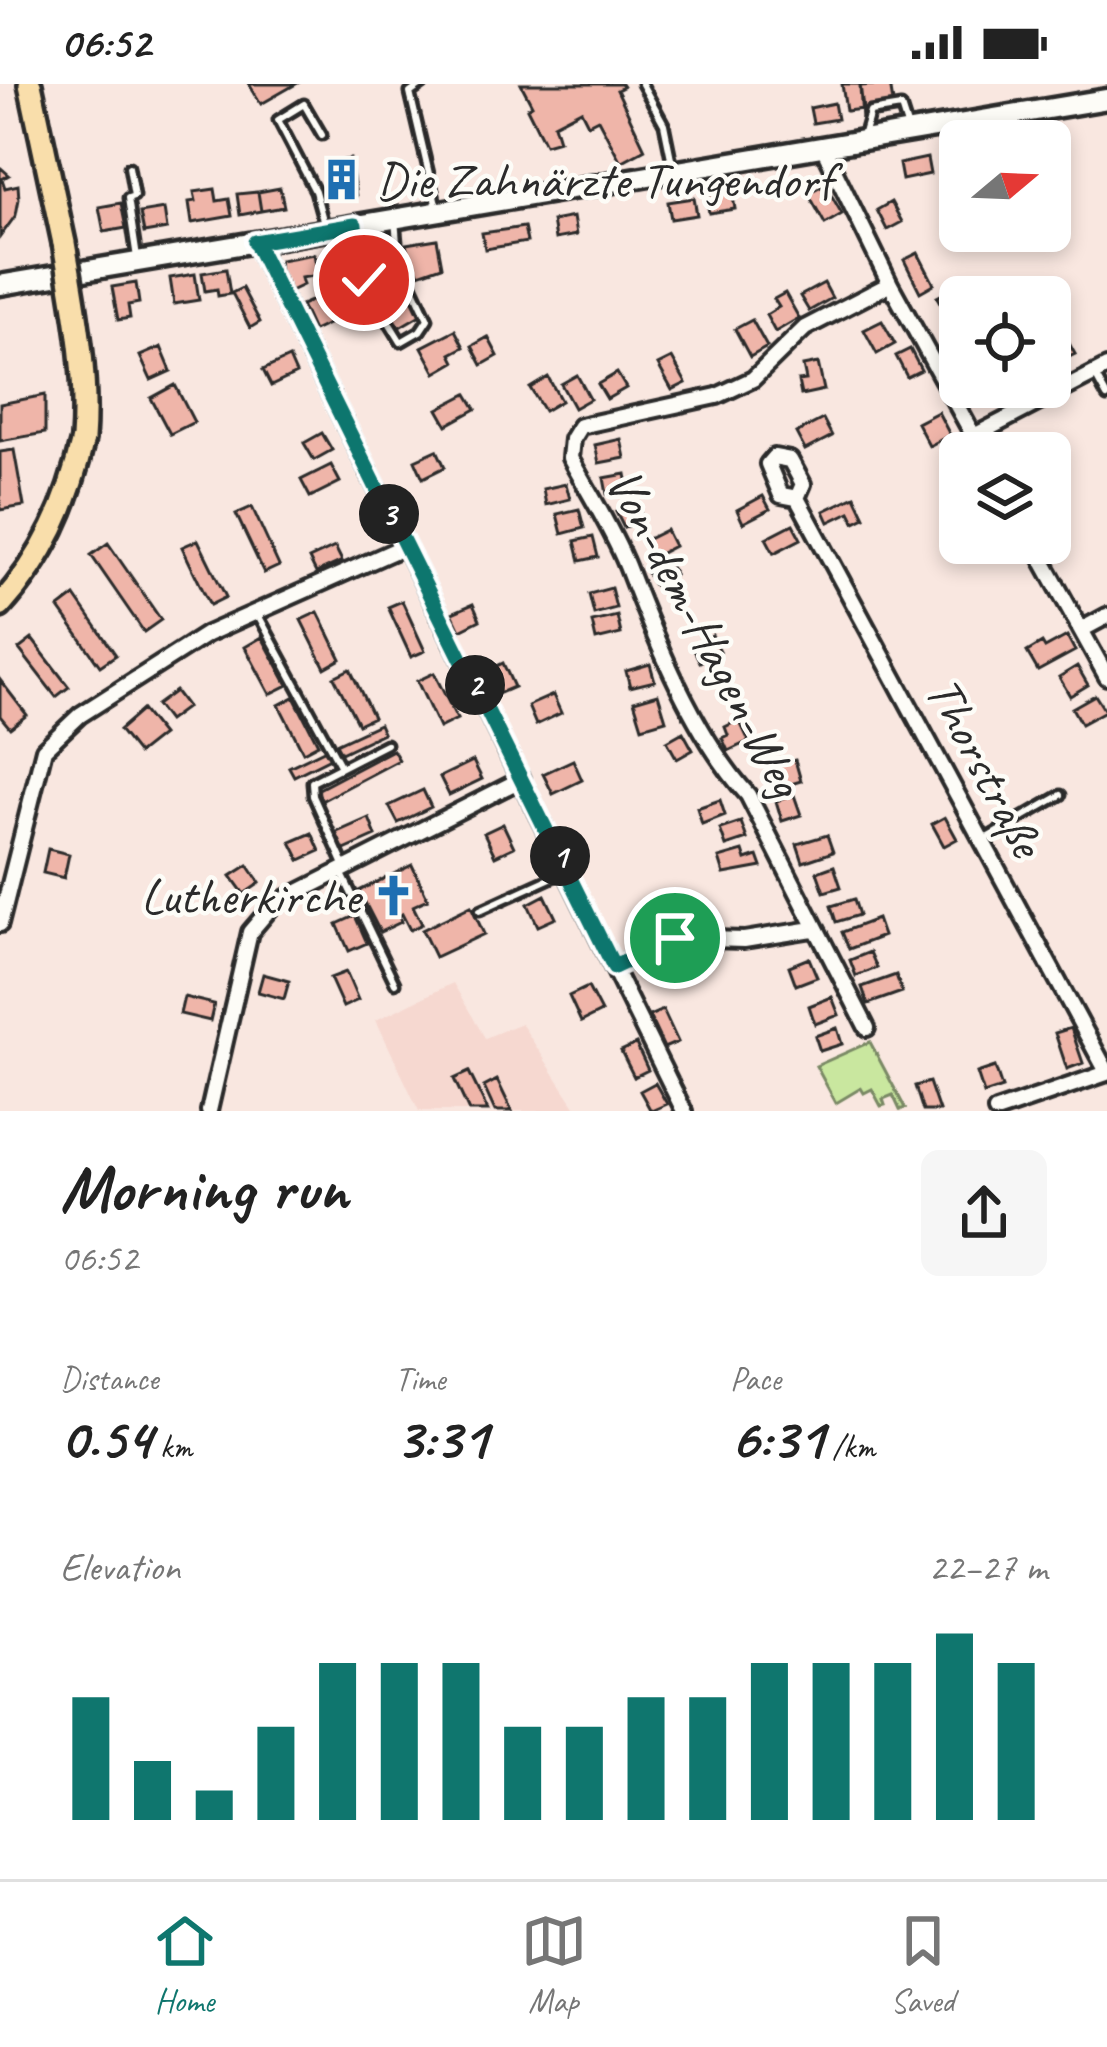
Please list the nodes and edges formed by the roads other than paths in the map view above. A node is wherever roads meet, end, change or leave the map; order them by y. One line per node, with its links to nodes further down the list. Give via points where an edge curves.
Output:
1 (30, 84): 24 (main road, bridge, via 86,403 72,488 53,535)
2 (423, 84): 9 (lane, via 410,93)
3 (642, 84): 8 (lane, via 664,124)
4 (1107, 100): 6 (main road)
5 (322, 135): 12 (lane, via 304,104 278,120)
6 (823, 147): 8 (main road); 15 (street)
7 (130, 167): 14 (lane)
8 (673, 172): 9 (main road)
9 (438, 212): 10 (main road)
10 (395, 218): 11 (main road); 11 (lane, via 398,255 428,319 400,342 358,266)
11 (355, 225): 12 (main road)
12 (326, 230): 13 (main road)
13 (255, 242): 14 (main road); 22 (street)
14 (138, 262): 16 (main road)
15 (890, 284): 19 (street); 38 (street, Von-dem-Hagen-Weg, via 805,328 753,379 717,396 580,426 572,440 571,458 626,563 639,607 724,768 748,795)
16 (0, 285)
17 (1100, 370): 18 (lane); 20 (street)
18 (1107, 397)
19 (972, 432)
20 (982, 432)
21 (797, 498): 33 (street, Thorstraße)
22 (405, 546): 25 (street); 31 (street)
23 (1045, 564): 27 (street)
24 (0, 606)
25 (257, 613): 30 (lane); 37 (street, via 156,665 44,748)
26 (1107, 616): 27 (street)
27 (1081, 630): 28 (street)
28 (1107, 677)
29 (386, 744): 30 (lane)
30 (341, 767): 34 (lane, via 311,787)
31 (522, 779): 34 (street); 35 (street)
32 (1061, 795): 33 (lane)
33 (982, 841): 42 (street, Thorstraße)
34 (343, 870): 40 (lane); 43 (street, via 273,905 250,932)
35 (567, 870): 36 (lane); 39 (street)
36 (480, 910)
37 (0, 924)
38 (813, 929): 39 (street, via 744,940 675,938); 41 (street, Von-dem-Hagen-Weg)
39 (614, 967): 44 (street)
40 (395, 982)
41 (867, 1028)
42 (1107, 1072): 45 (street)
43 (209, 1111)
44 (684, 1111)
45 (996, 1111)

